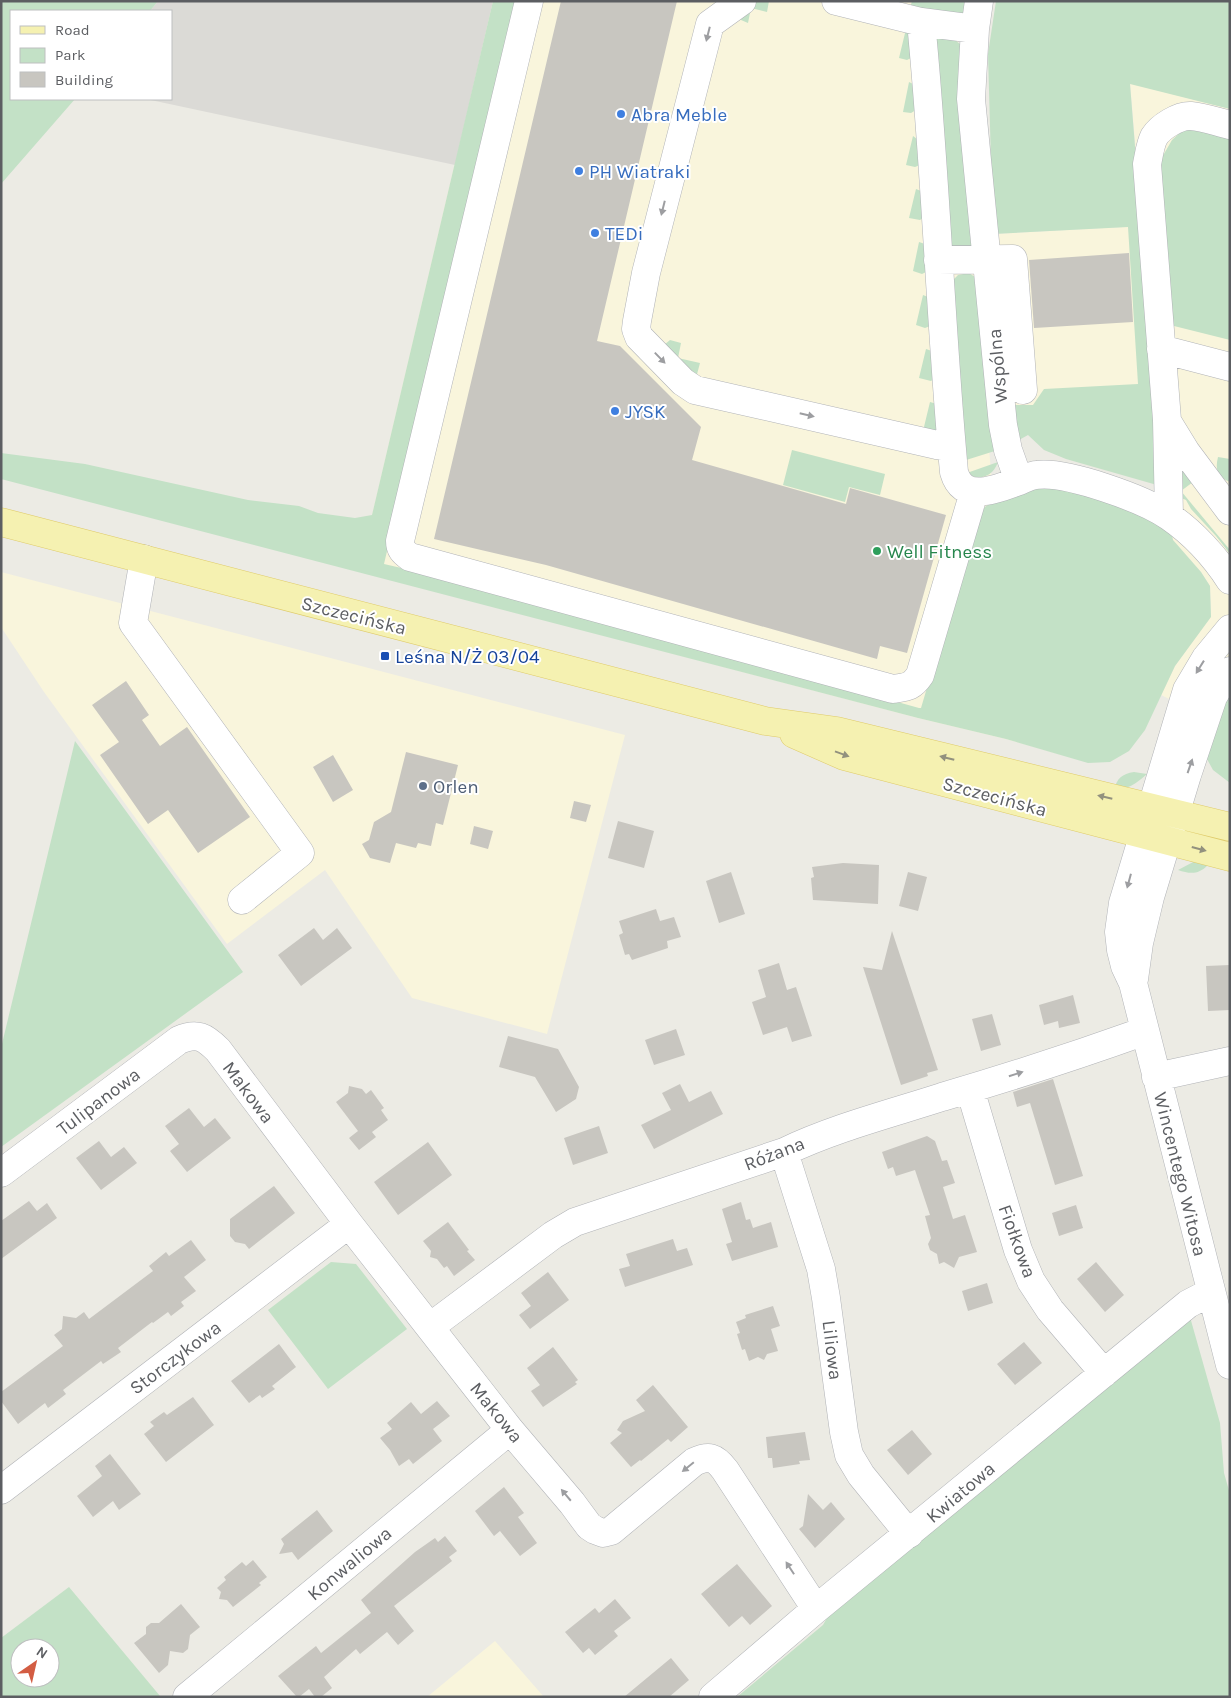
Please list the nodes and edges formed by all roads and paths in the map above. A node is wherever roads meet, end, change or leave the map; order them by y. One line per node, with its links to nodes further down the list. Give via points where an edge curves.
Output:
1 (529, 1): 16 (street, via 400,548 410,557 893,688 906,687 920,675)
2 (742, 1): 14 (street, one-way to 14, via 710,24 646,273 636,321 639,337 696,390 937,445)
3 (836, 1): 5 (street)
4 (980, 1): 6 (street, Wspólna)
5 (921, 22): 6 (street); 9 (street)
6 (975, 29): 8 (street, Wspólna, via 971,99)
7 (1230, 126): 10 (street, via 1189,116 1178,118 1161,129 1150,149 1147,164)
8 (987, 259): 9 (street); 12 (street, via 1013,259); 15 (street, Wspólna, via 1003,425)
9 (938, 260): 14 (street)
10 (1161, 349): 11 (street); 13 (street)
11 (1230, 367)
12 (1023, 390)
13 (1167, 420): 17 (street, via 1186,452); 18 (street)
14 (952, 445): 16 (street, via 956,478 967,490)
15 (1018, 481): 16 (street); 18 (street, via 1036,475 1058,475 1140,500)
16 (974, 492)
17 (1230, 511)
18 (1169, 516): 21 (street, via 1186,529)
19 (1, 522): 20 (main road, Szczecińska)
20 (144, 559): 24 (main road, Szczecińska); 29 (street, via 133,623 300,853)
21 (1230, 580)
22 (1230, 629): 25 (street, one-way to 25, via 1206,658 1187,690)
23 (1230, 671): 25 (street, one-way to 23, via 1213,697)
24 (766, 721): 25 (main road, Szczecińska, one-way to 24, via 837,731); 27 (main road, Szczecińska, one-way to 27, via 844,756)
25 (1164, 810): 26 (main road, Szczecińska); 27 (street, Wincentego Witosa)
26 (1230, 827)
27 (1156, 838): 28 (main road, Szczecińska, one-way to 28); 30 (street, Wincentego Witosa, via 1150,897 1133,983)
28 (1230, 857)
29 (242, 900)
30 (1145, 1031): 33 (street, Wincentego Witosa); 34 (street, Różana, one-way to 30)
31 (199, 1036): 36 (street, Tulipanowa, via 180,1040); 37 (street, Makowa, via 218,1050)
32 (1230, 1061): 33 (street)
33 (1156, 1077): 38 (street, Wincentego Witosa)
34 (970, 1089): 35 (street, Różana, via 815,1138); 41 (street, Fiołkowa, via 1018,1250 1031,1281 1050,1310)
35 (784, 1152): 39 (street, Różana, via 575,1222); 44 (street, Liliowa, via 821,1269 849,1455 861,1476)
36 (1, 1173)
37 (350, 1224): 39 (street, Makowa); 43 (street, Storczykowa)
38 (1211, 1292): 40 (street, Wincentego Witosa); 41 (street, Kwiatowa, via 1188,1304)
39 (430, 1327): 42 (street, Makowa)
40 (1230, 1365)
41 (1104, 1372): 44 (street, Kwiatowa)
42 (510, 1430): 45 (street, Makowa, one-way to 42, via 718,1462 711,1458 694,1462 611,1531 603,1533 589,1526); 46 (street, Konwaliowa)
43 (1, 1490)
44 (910, 1534): 45 (street, Kwiatowa)
45 (816, 1609): 47 (street, Kwiatowa)
46 (187, 1697)
47 (713, 1697)

